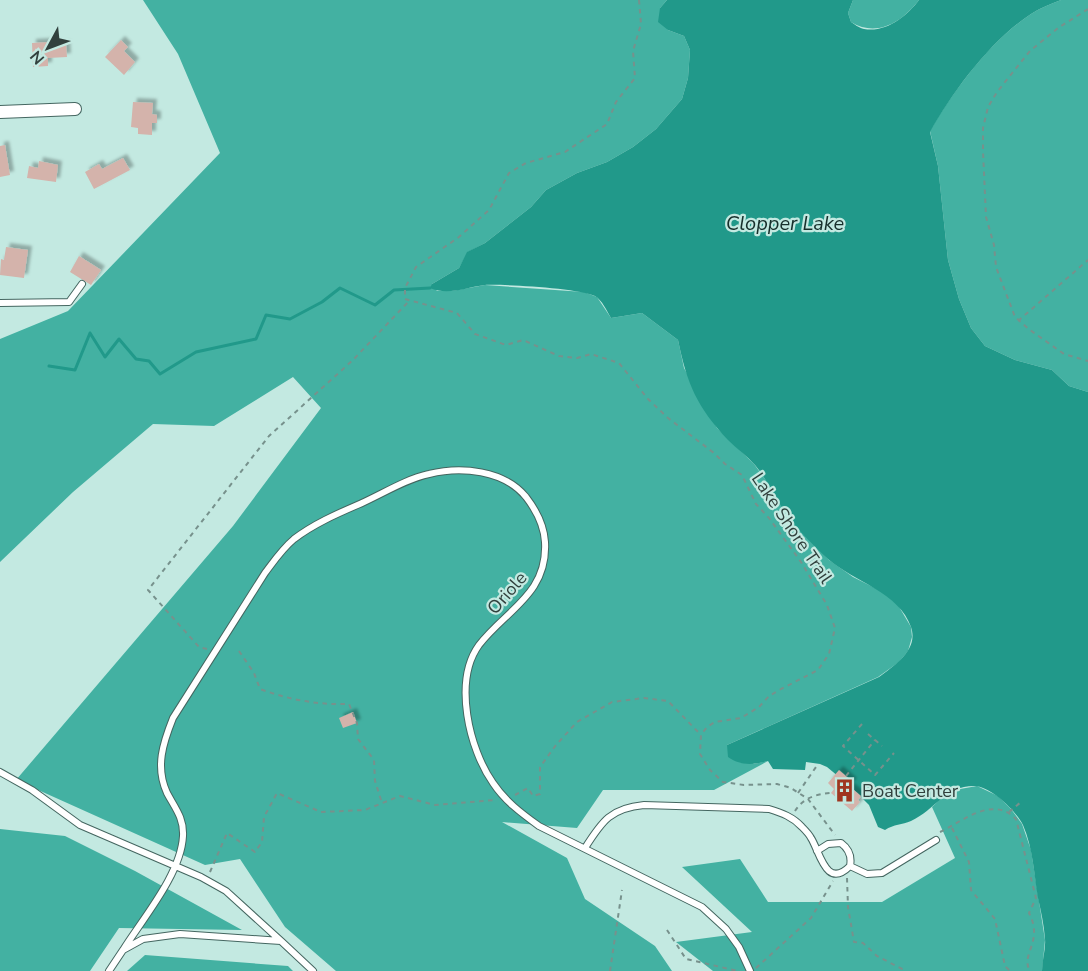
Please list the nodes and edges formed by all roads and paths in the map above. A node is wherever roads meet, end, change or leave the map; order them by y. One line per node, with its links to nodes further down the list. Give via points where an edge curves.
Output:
1 (639, 0): 7 (path, Lake Shore Trail, via 641,24 633,51 635,78 616,102 607,124 565,152 526,163 509,173 489,210 416,267 405,288 405,299)
2 (1088, 9): 9 (path, via 1030,51 988,107 983,128 986,217 996,267)
3 (75, 109): 4 (street)
4 (0, 111)
5 (1088, 260): 9 (path)
6 (82, 284): 8 (lane, via 69,302)
7 (410, 300): 12 (path, via 269,436 148,590 199,646); 15 (path, Lake Shore Trail, via 457,313 475,334 506,345 523,340 559,356 577,358 591,354 619,363 668,418 742,475 756,504 801,562 827,605 835,628 830,654 818,670 781,688 741,718 715,722)
8 (0, 303)
9 (1018, 321): 10 (path, via 1064,354)
10 (1088, 361)
11 (239, 651): 27 (path, via 260,689 288,699 349,704 358,738 374,760 375,782)
12 (215, 652): 24 (lane, Oriole, via 280,553 316,524 428,474 466,470 504,479 521,490 532,504 542,523 545,542 539,580 478,646 469,664 467,715 474,742 491,781); 35 (lane, Oriole, via 173,718 160,761 162,778 183,823)
13 (862, 724): 18 (path, via 843,746 876,775)
14 (868, 734): 16 (path)
15 (701, 735): 22 (path, via 700,754 723,782 777,784); 24 (path, via 668,701 644,698 612,702 577,722 556,745 540,767 540,794 533,796 528,789)
16 (874, 740): 17 (path); 21 (path)
17 (882, 746)
18 (894, 753)
19 (816, 767): 22 (path)
20 (0, 771): 35 (lane, via 80,825)
21 (846, 776)
22 (798, 793): 25 (path)
23 (831, 793): 25 (path)
24 (506, 799): 27 (path, via 435,805 400,796); 33 (lane, Oriole, via 539,826)
25 (807, 799): 28 (path); 31 (path)
26 (1021, 802): 29 (path)
27 (382, 803): 38 (path, via 365,810 321,812 277,793 264,817 262,842 255,852 227,833)
28 (800, 804)
29 (1010, 812): 30 (path, via 989,808); 52 (path, via 1016,819 1036,898 1029,914 1035,936 1027,955)
30 (952, 827): 32 (path, via 935,835); 51 (path, via 969,862 971,890 995,919 1005,966)
31 (840, 840)
32 (936, 840): 36 (lane, via 882,873 867,874)
33 (585, 848): 34 (lane, via 606,818 630,806 644,805 784,813 801,826); 48 (lane, Oriole, via 702,907 726,928)
34 (817, 851): 36 (lane, via 828,844 841,843 850,854); 37 (lane, via 826,869)
35 (175, 865): 38 (lane); 42 (lane, Oriole)
36 (851, 867): 37 (lane); 43 (path, via 848,907 854,942 863,943)
37 (838, 873): 48 (path, via 811,918)
38 (206, 880): 41 (lane, via 226,891)
39 (622, 890): 46 (path)
40 (668, 930): 47 (path, via 686,959)
41 (281, 941): 42 (lane, via 180,934 143,939); 45 (lane)
42 (123, 950): 44 (lane, Oriole)
43 (889, 963): 49 (path); 50 (path)
44 (109, 971)
45 (313, 971)
46 (610, 971)
47 (738, 971)
48 (751, 971)
49 (889, 971)
50 (906, 971)
51 (1010, 971)
52 (1030, 971)

